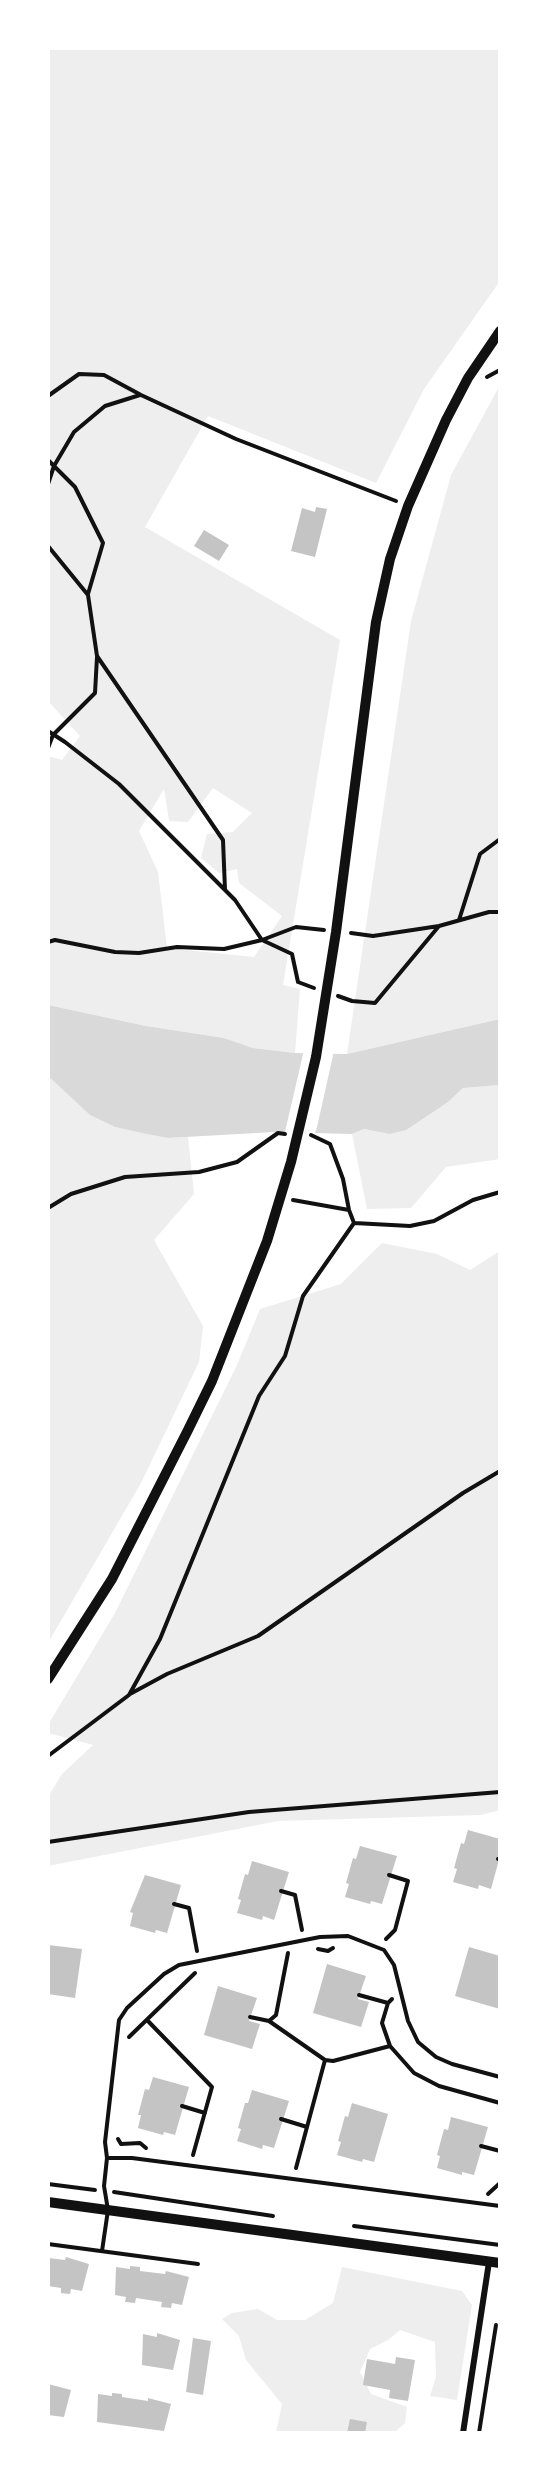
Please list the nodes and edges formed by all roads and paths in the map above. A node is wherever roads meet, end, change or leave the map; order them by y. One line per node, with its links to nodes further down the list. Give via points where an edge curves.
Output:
1 (500, 331): 9 (street, via 468,378)
2 (492, 368): 3 (path)
3 (480, 387)
4 (141, 395): 5 (path, via 104,375 80,374); 7 (path, via 105,406 74,432); 9 (path, via 236,439)
5 (48, 396)
6 (48, 460): 7 (path)
7 (54, 466): 8 (path); 11 (path, via 75,487 103,543)
8 (48, 484)
9 (408, 506): 36 (street, via 390,559 376,622 316,1058 267,1242 212,1381 112,1579)
10 (48, 546): 11 (path)
11 (88, 595): 12 (path)
12 (98, 656): 14 (path, via 95,693); 18 (path, via 223,840)
13 (48, 731): 14 (path)
14 (53, 735): 15 (path); 18 (path, via 119,784)
15 (48, 748)
16 (499, 840): 17 (path); 20 (path, via 480,854)
17 (500, 846)
18 (225, 891): 26 (path)
19 (500, 912): 20 (path)
20 (459, 920): 21 (path)
21 (439, 926): 23 (path, via 373,936); 29 (path, via 375,1003)
22 (324, 931): 26 (path, via 297,927)
23 (348, 932)
24 (48, 935): 25 (path)
25 (55, 940): 26 (path, via 139,953 177,946 224,949); 27 (path)
26 (262, 940): 28 (path, via 292,954 298,982)
27 (48, 942)
28 (320, 990)
29 (331, 994)
30 (237, 1162): 33 (path, via 199,1172 125,1178 71,1194)
31 (500, 1192): 34 (path, via 422,1224)
32 (291, 1200): 34 (path, via 349,1210)
33 (48, 1208)
34 (354, 1223): 37 (path, via 303,1296 285,1356 259,1396 160,1639)
35 (500, 1471): 37 (path, via 462,1493 258,1636 167,1674)
36 (48, 1679)
37 (129, 1695): 38 (path)
38 (48, 1756)
39 (500, 1792): 40 (path, via 249,1812)
40 (48, 1842)
41 (389, 1875): 45 (path, via 408,1881 395,1930)
42 (281, 1891): 44 (path, via 295,1895)
43 (174, 1904): 49 (path, via 189,1908)
44 (302, 1932)
45 (385, 1940)
46 (336, 1944): 47 (path, via 328,1951)
47 (314, 1947)
48 (297, 1951): 50 (path)
49 (198, 1953)
50 (288, 1953): 51 (path); 58 (path, via 276,2015)
51 (280, 1954)
52 (201, 1970): 57 (path)
53 (390, 1990): 55 (path, via 392,2000)
54 (359, 1995): 55 (path)
55 (388, 2003): 60 (path, via 382,2023)
56 (250, 2017): 58 (path)
57 (147, 2020): 59 (path); 65 (path, via 210,2082)
58 (269, 2021): 61 (path)
59 (126, 2040)
60 (390, 2046): 61 (path); 63 (path, via 414,2073 429,2082)
61 (325, 2060): 67 (path)
62 (500, 2077): 73 (lane, via 452,2064 418,2042 408,2021 391,1959 379,1947 365,1941 334,1935 196,1961 164,1974 119,2020 105,2142)
63 (500, 2103)
64 (182, 2106): 65 (path)
65 (205, 2113): 74 (path)
66 (281, 2119): 67 (path)
67 (308, 2127): 76 (path, via 295,2172)
68 (116, 2133): 71 (path, via 121,2144 140,2143)
69 (481, 2146): 70 (path)
70 (500, 2151)
71 (153, 2152)
72 (182, 2157): 74 (path)
73 (107, 2158): 79 (lane); 82 (lane, via 132,2158)
74 (192, 2158): 75 (path)
75 (203, 2159)
76 (286, 2171)
77 (500, 2183): 80 (path)
78 (48, 2184): 79 (path)
79 (105, 2191): 83 (lane); 84 (path)
80 (481, 2196)
81 (48, 2202): 83 (street)
82 (500, 2206)
83 (108, 2210): 88 (lane); 89 (street)
84 (278, 2217)
85 (347, 2226): 87 (path)
86 (48, 2244): 88 (lane)
87 (500, 2245)
88 (102, 2251): 90 (lane)
89 (494, 2263): 92 (street)
90 (198, 2264)
91 (495, 2325): 93 (path)
92 (463, 2433)
93 (479, 2433)

